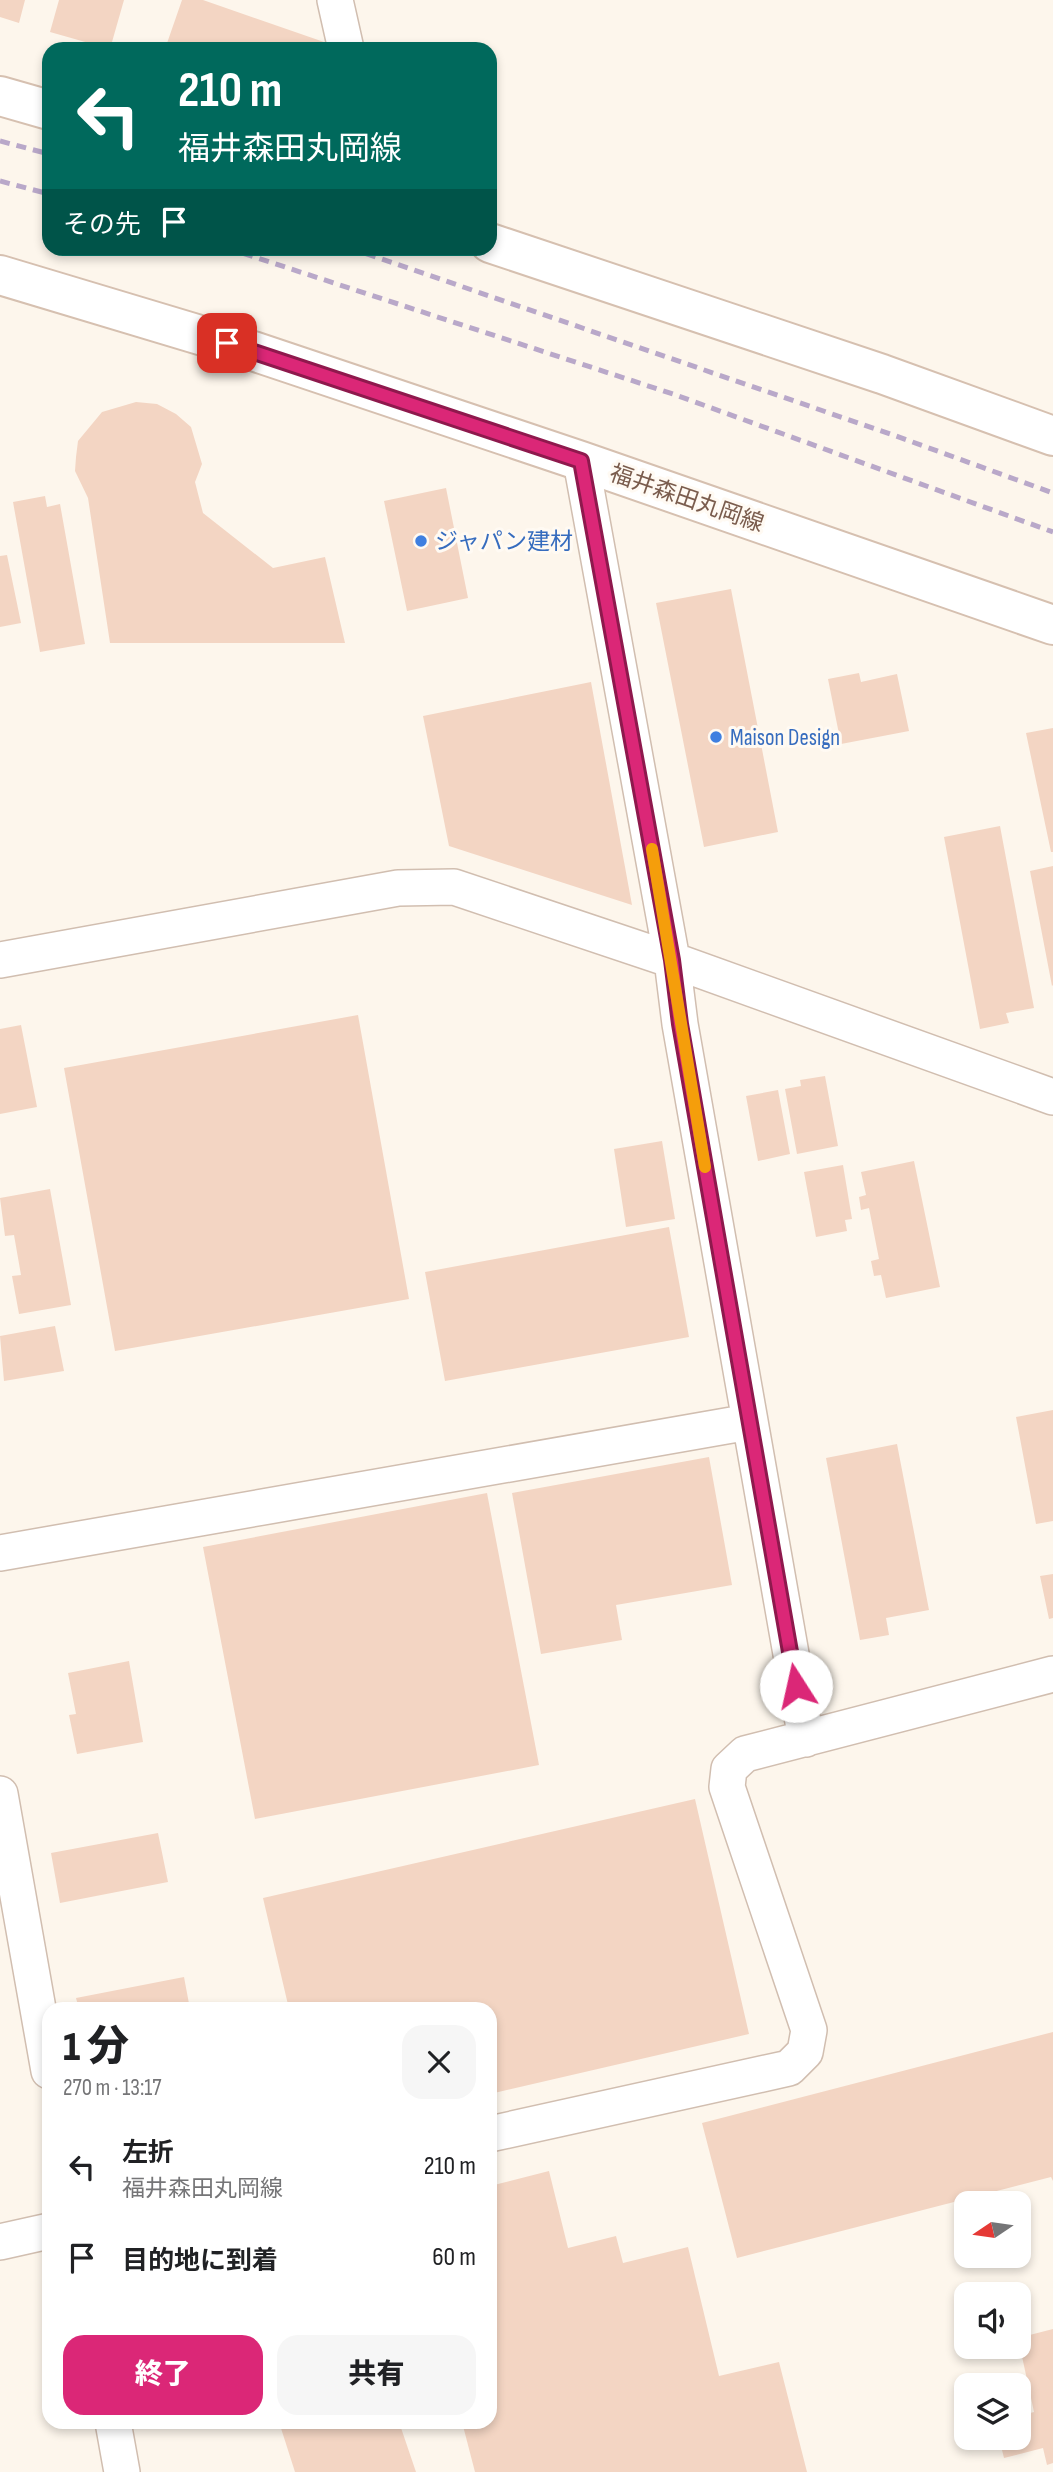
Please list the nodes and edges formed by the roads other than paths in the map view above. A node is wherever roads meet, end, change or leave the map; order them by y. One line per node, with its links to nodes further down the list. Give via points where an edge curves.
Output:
1 (335, 0): 2 (street)
2 (344, 42)
3 (0, 96): 4 (main road)
4 (42, 108)
5 (497, 245): 7 (main road)
6 (0, 275): 8 (main road, 福井森田丸岡線, via 253,351)
7 (1053, 436)
8 (581, 461): 9 (main road, 福井森田丸岡線); 11 (street)
9 (1053, 625)
10 (0, 960): 11 (street, via 398,887 431,885 454,887)
11 (672, 960): 12 (street); 13 (street)
12 (1053, 1097)
13 (749, 1422): 14 (street); 16 (street)
14 (0, 1553)
15 (1053, 1674): 16 (street)
16 (806, 1739): 19 (street, via 745,1754 729,1769 727,1787 810,2030 805,2052 789,2068)
17 (0, 1794): 18 (street)
18 (42, 2031)
19 (497, 2132)
20 (42, 2233): 21 (street)
21 (0, 2242)
22 (114, 2429): 23 (street)
23 (122, 2472)

